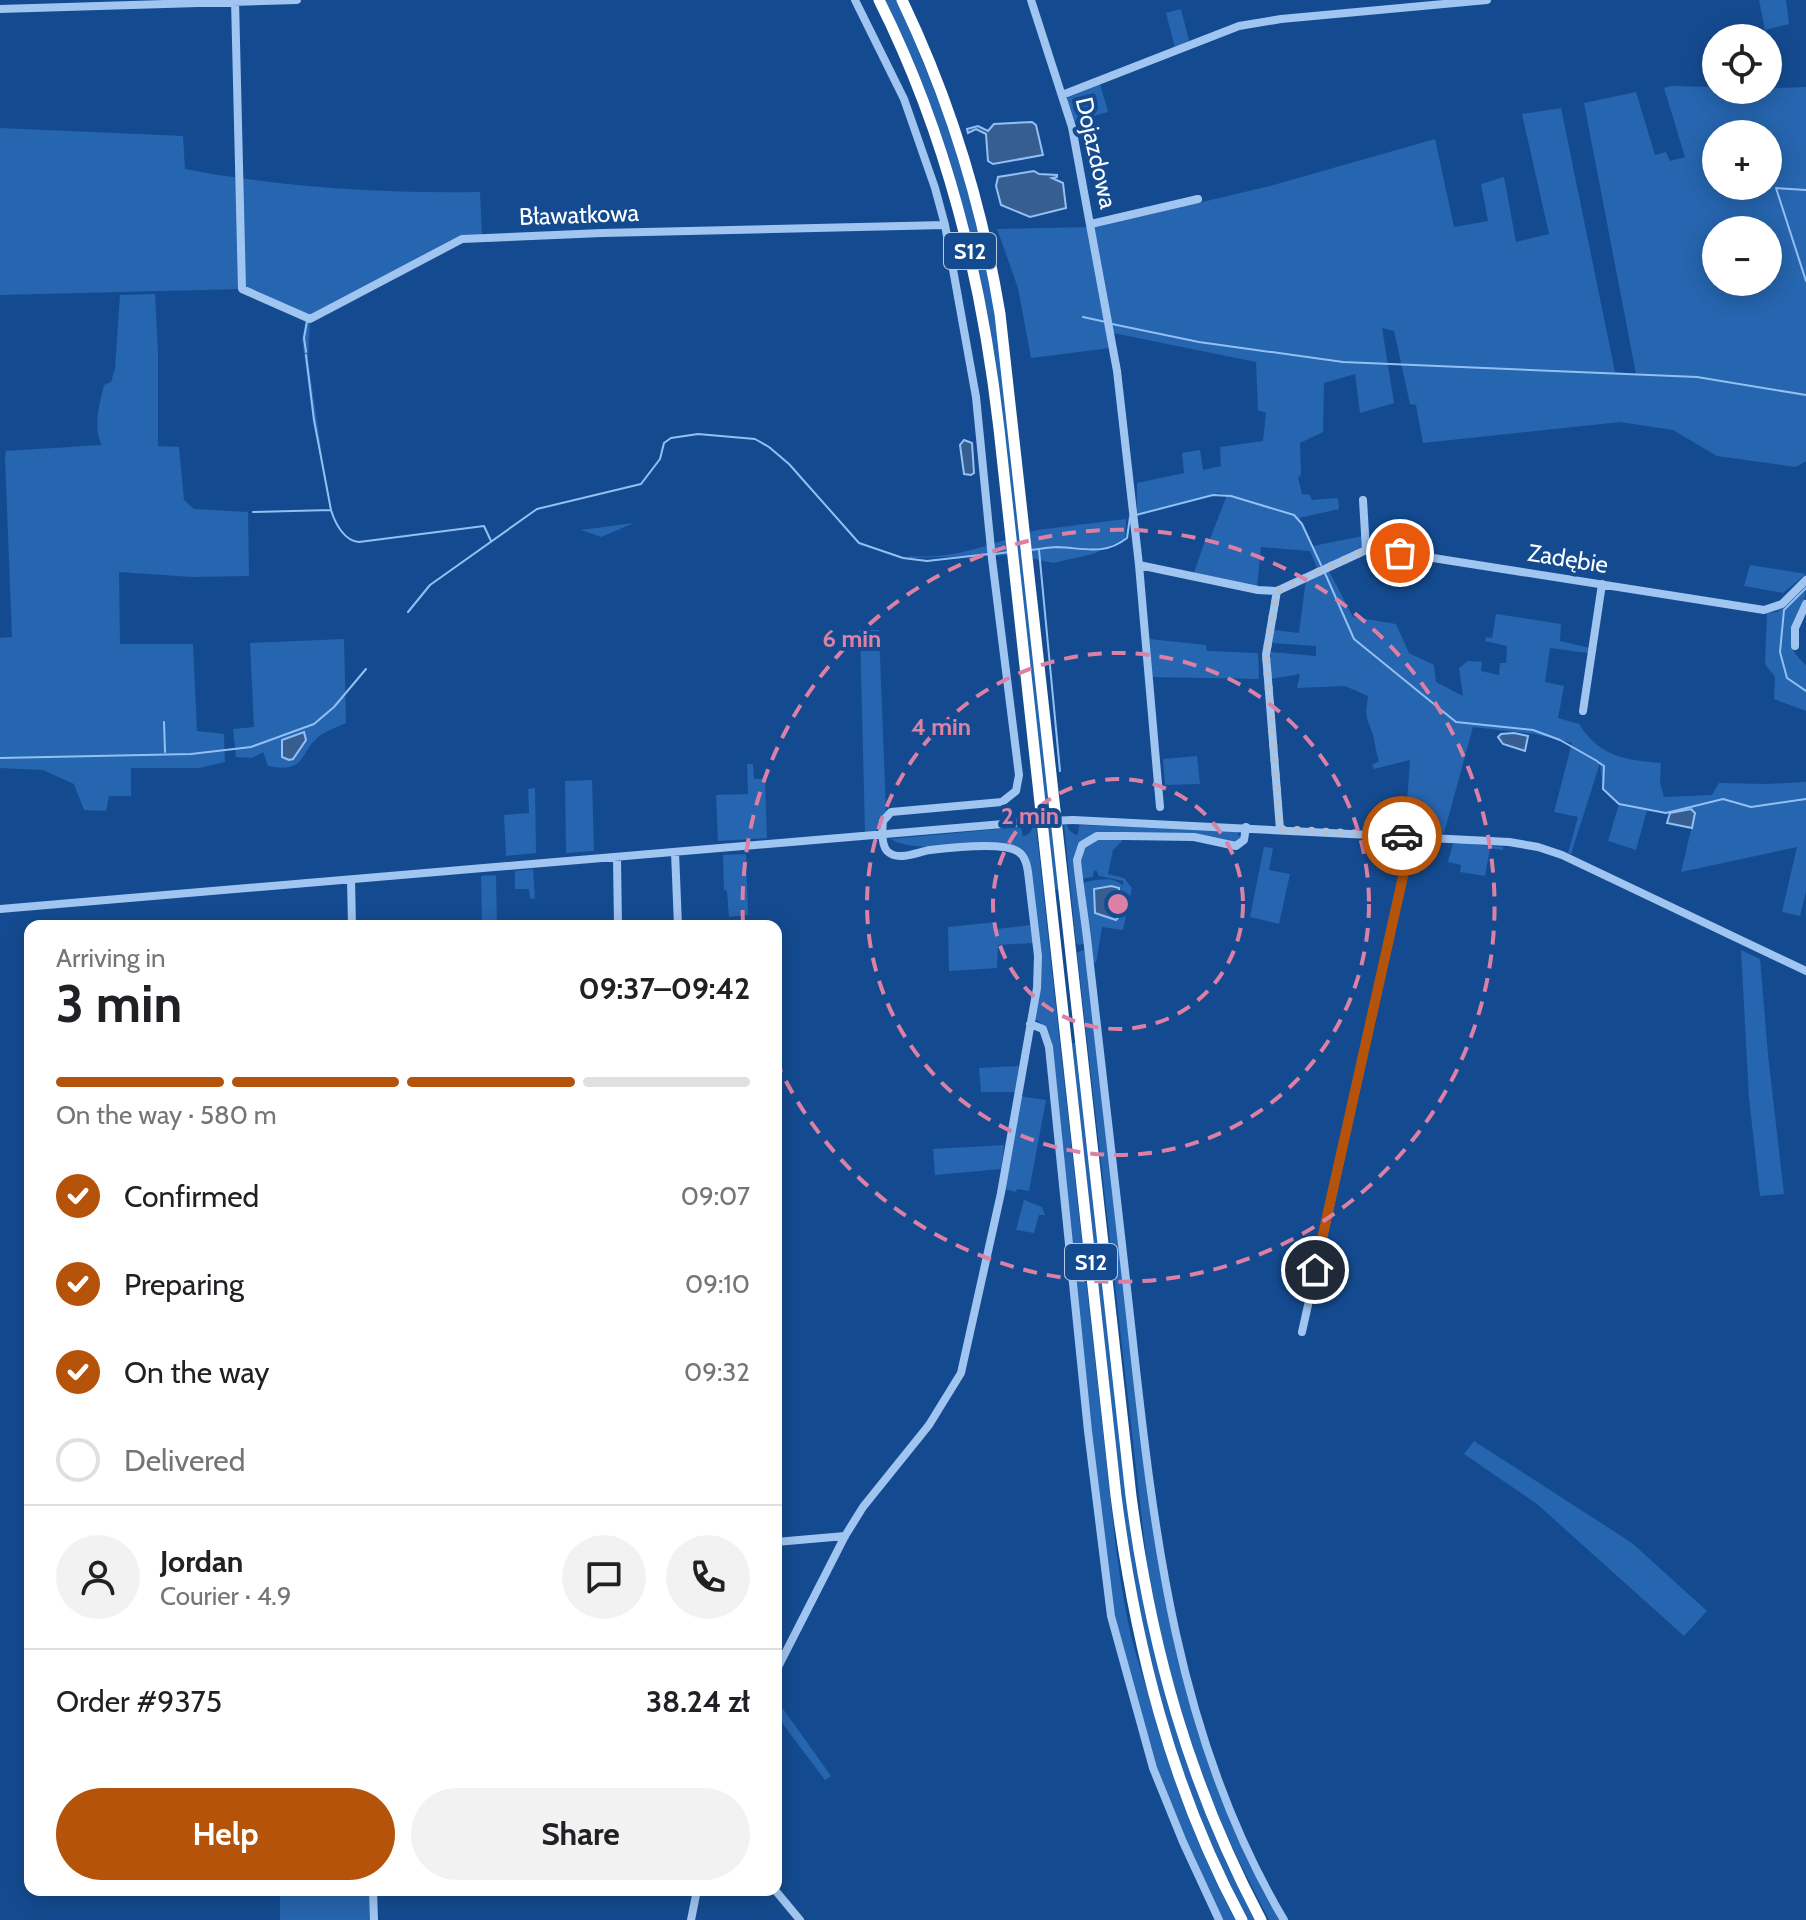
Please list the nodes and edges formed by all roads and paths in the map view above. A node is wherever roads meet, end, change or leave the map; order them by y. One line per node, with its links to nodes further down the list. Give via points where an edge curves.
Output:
1 (297, 0): 7 (street)
2 (855, 0): 12 (street, via 904,99)
3 (879, 0): 47 (highway, S12, via 933,125 986,328 1127,1577 1172,1759)
4 (902, 0): 48 (highway, S12, via 950,114 985,237 1005,350 1142,1574 1164,1675 1193,1768)
5 (1031, 0): 9 (street, Dojazdowa)
6 (1487, 0): 9 (street, via 1236,27)
7 (235, 1): 8 (street); 12 (street, Bławatkowa, via 242,289 310,319 462,239)
8 (0, 9)
9 (1062, 95): 11 (street, Dojazdowa)
10 (1198, 199): 11 (street)
11 (1091, 224): 15 (street, Dojazdowa, via 1121,396)
12 (945, 225): 25 (street, via 973,380 1018,786 1011,797 996,804 891,812 883,821)
13 (1363, 500): 14 (street)
14 (1366, 550): 17 (street, Zadębie); 18 (street, Zadębie)
15 (1139, 565): 18 (street); 22 (street, Dojazdowa)
16 (1806, 580): 17 (street, Zadębie, via 1782,604 1764,610)
17 (1602, 584): 21 (street)
18 (1277, 591): 24 (street, via 1266,655)
19 (1806, 604): 20 (street, via 1795,628)
20 (1795, 646)
21 (1583, 711)
22 (1160, 807)
23 (1246, 827): 24 (street); 25 (street, bridge, via 1073,820); 49 (street, via 1244,840 1236,846 1185,837 1097,836 1082,845 1077,860 1142,1421 1177,1646 1229,1812)
24 (1280, 829): 26 (street)
25 (883, 835): 27 (street); 35 (street, via 886,850 898,856 995,847 1022,855 1038,956)
26 (1412, 836): 34 (street, via 1547,849); 36 (street)
27 (675, 852): 28 (street); 33 (street)
28 (617, 858): 29 (street); 32 (street)
29 (351, 880): 30 (street); 31 (street)
30 (0, 909)
31 (352, 920)
32 (618, 920)
33 (678, 920)
34 (1806, 971)
35 (1030, 1024): 37 (street, via 999,1204 961,1373 929,1425); 46 (street, via 1043,1029 1049,1047 1111,1616 1153,1768)
36 (1302, 1332)
37 (845, 1536): 38 (street); 39 (street)
38 (782, 1541)
39 (782, 1659)
40 (373, 1896): 43 (street)
41 (696, 1896): 44 (street)
42 (780, 1896): 45 (street)
43 (374, 1920)
44 (691, 1920)
45 (800, 1920)
46 (1219, 1920)
47 (1242, 1920)
48 (1261, 1920)
49 (1284, 1920)

